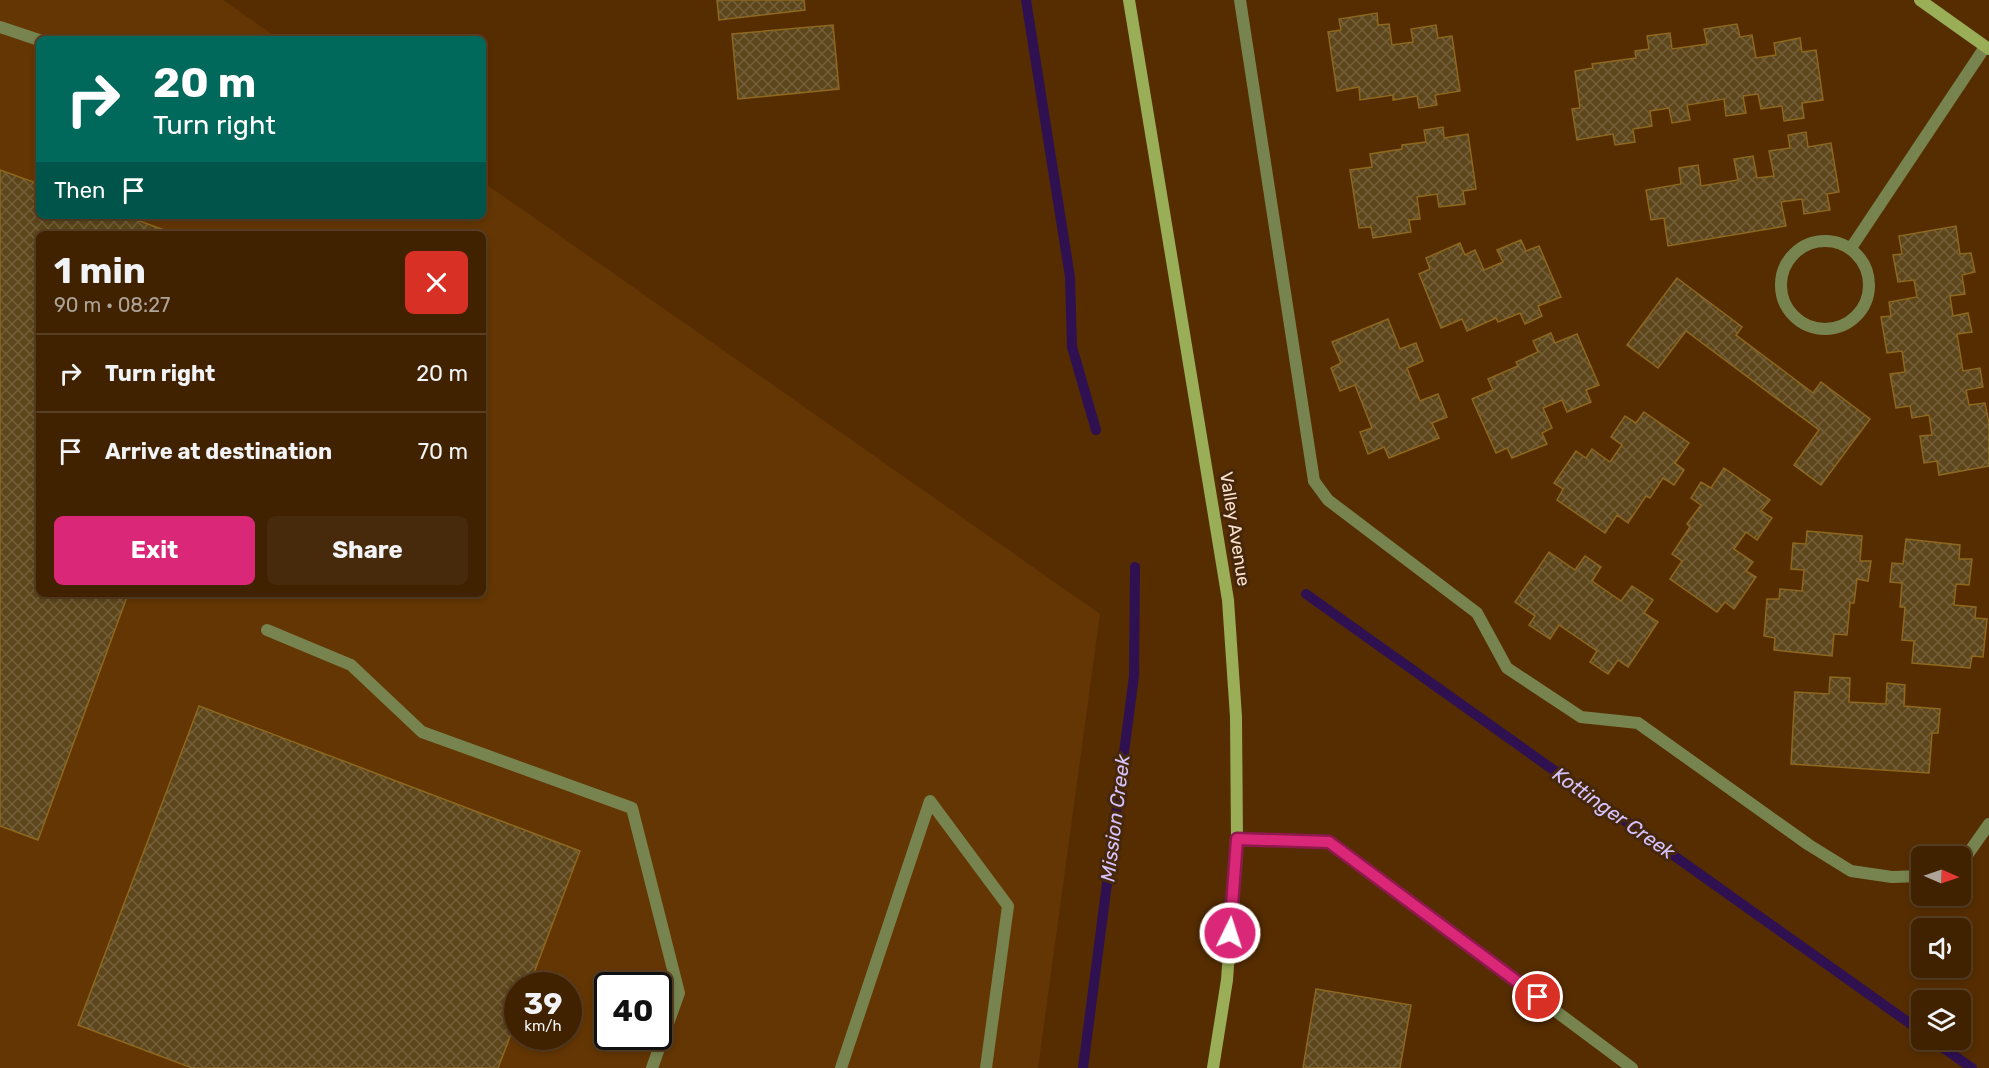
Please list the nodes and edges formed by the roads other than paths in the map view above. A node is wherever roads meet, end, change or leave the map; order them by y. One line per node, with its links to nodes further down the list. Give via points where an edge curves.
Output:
1 (1129, 0): 10 (street, Valley Avenue, via 1228,600 1236,717)
2 (1240, 0): 12 (lane, via 1314,481 1328,500 1477,613 1507,668 1581,717 1638,723 1851,871 1892,878)
3 (1920, 0): 6 (street)
4 (0, 27): 5 (lane)
5 (36, 39)
6 (1987, 48): 7 (lane)
7 (1851, 248): 7 (lane, via 1834,241 1816,241 1800,247 1788,259 1781,275 1780,292 1798,321 1814,328 1831,329 1847,324 1860,313 1868,298 1869,279 1863,262)
8 (267, 630): 13 (lane, via 351,665 422,732 632,808 679,993)
9 (1989, 824): 11 (lane)
10 (1237, 839): 16 (street, Valley Avenue, via 1227,980); 17 (lane, via 1329,842)
11 (1971, 850)
12 (1911, 877)
13 (652, 1068)
14 (841, 1068): 15 (lane, via 930,801 1008,906)
15 (986, 1068)
16 (1213, 1068)
17 (1632, 1068)

